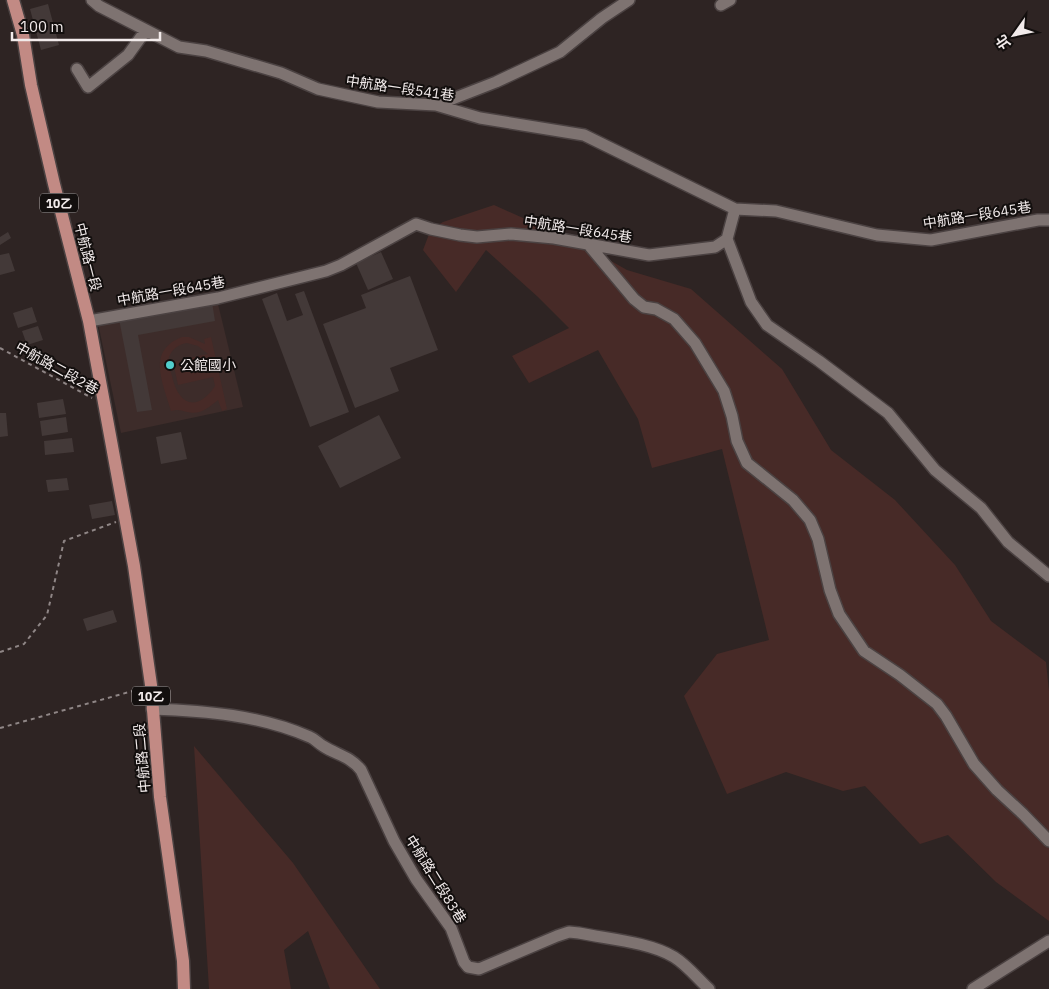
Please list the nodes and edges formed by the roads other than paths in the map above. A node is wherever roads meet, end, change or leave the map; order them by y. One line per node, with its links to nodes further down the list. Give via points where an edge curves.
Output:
1 (13, 0): 11 (main road, 中航路一段 / 10乙)
2 (92, 0): 4 (lane, 中航路一段541巷)
3 (629, 0): 6 (lane, via 560,52)
4 (146, 30): 5 (lane, via 128,55 88,87); 6 (lane, 中航路一段541巷, via 179,48 206,51 282,74 318,89 378,102)
5 (77, 69)
6 (436, 105): 7 (lane, 中航路一段541巷, via 480,118 584,135)
7 (735, 209): 8 (lane, 中航路一段645巷, via 776,211 877,234 931,240); 9 (lane)
8 (1049, 220)
9 (727, 239): 10 (lane, 中航路一段645巷, via 715,247 649,255); 13 (lane, via 751,302 767,326 888,413 935,470 981,508 1008,542)
10 (588, 244): 11 (lane, 中航路一段645巷, via 511,234 477,237 416,224 326,271 218,298); 15 (lane, via 634,299 644,307 674,319 695,343 724,391 740,452 747,463 793,500 810,520 839,614 864,651 937,704 974,764)
11 (89, 321): 12 (main road, 中航路一段 / 10乙)
12 (105, 406): 14 (main road, 中航路二段 / 10乙, via 134,566)
13 (1049, 576)
14 (152, 709): 17 (main road, 中航路二段 / 10乙); 18 (lane, 中航路二段83巷, via 204,711 256,719 312,738 354,762 416,879 451,928 468,967 479,969 570,932 661,951 674,957)
15 (1049, 841)
16 (1049, 941): 19 (lane)
17 (184, 989)
18 (709, 989)
19 (973, 989)

